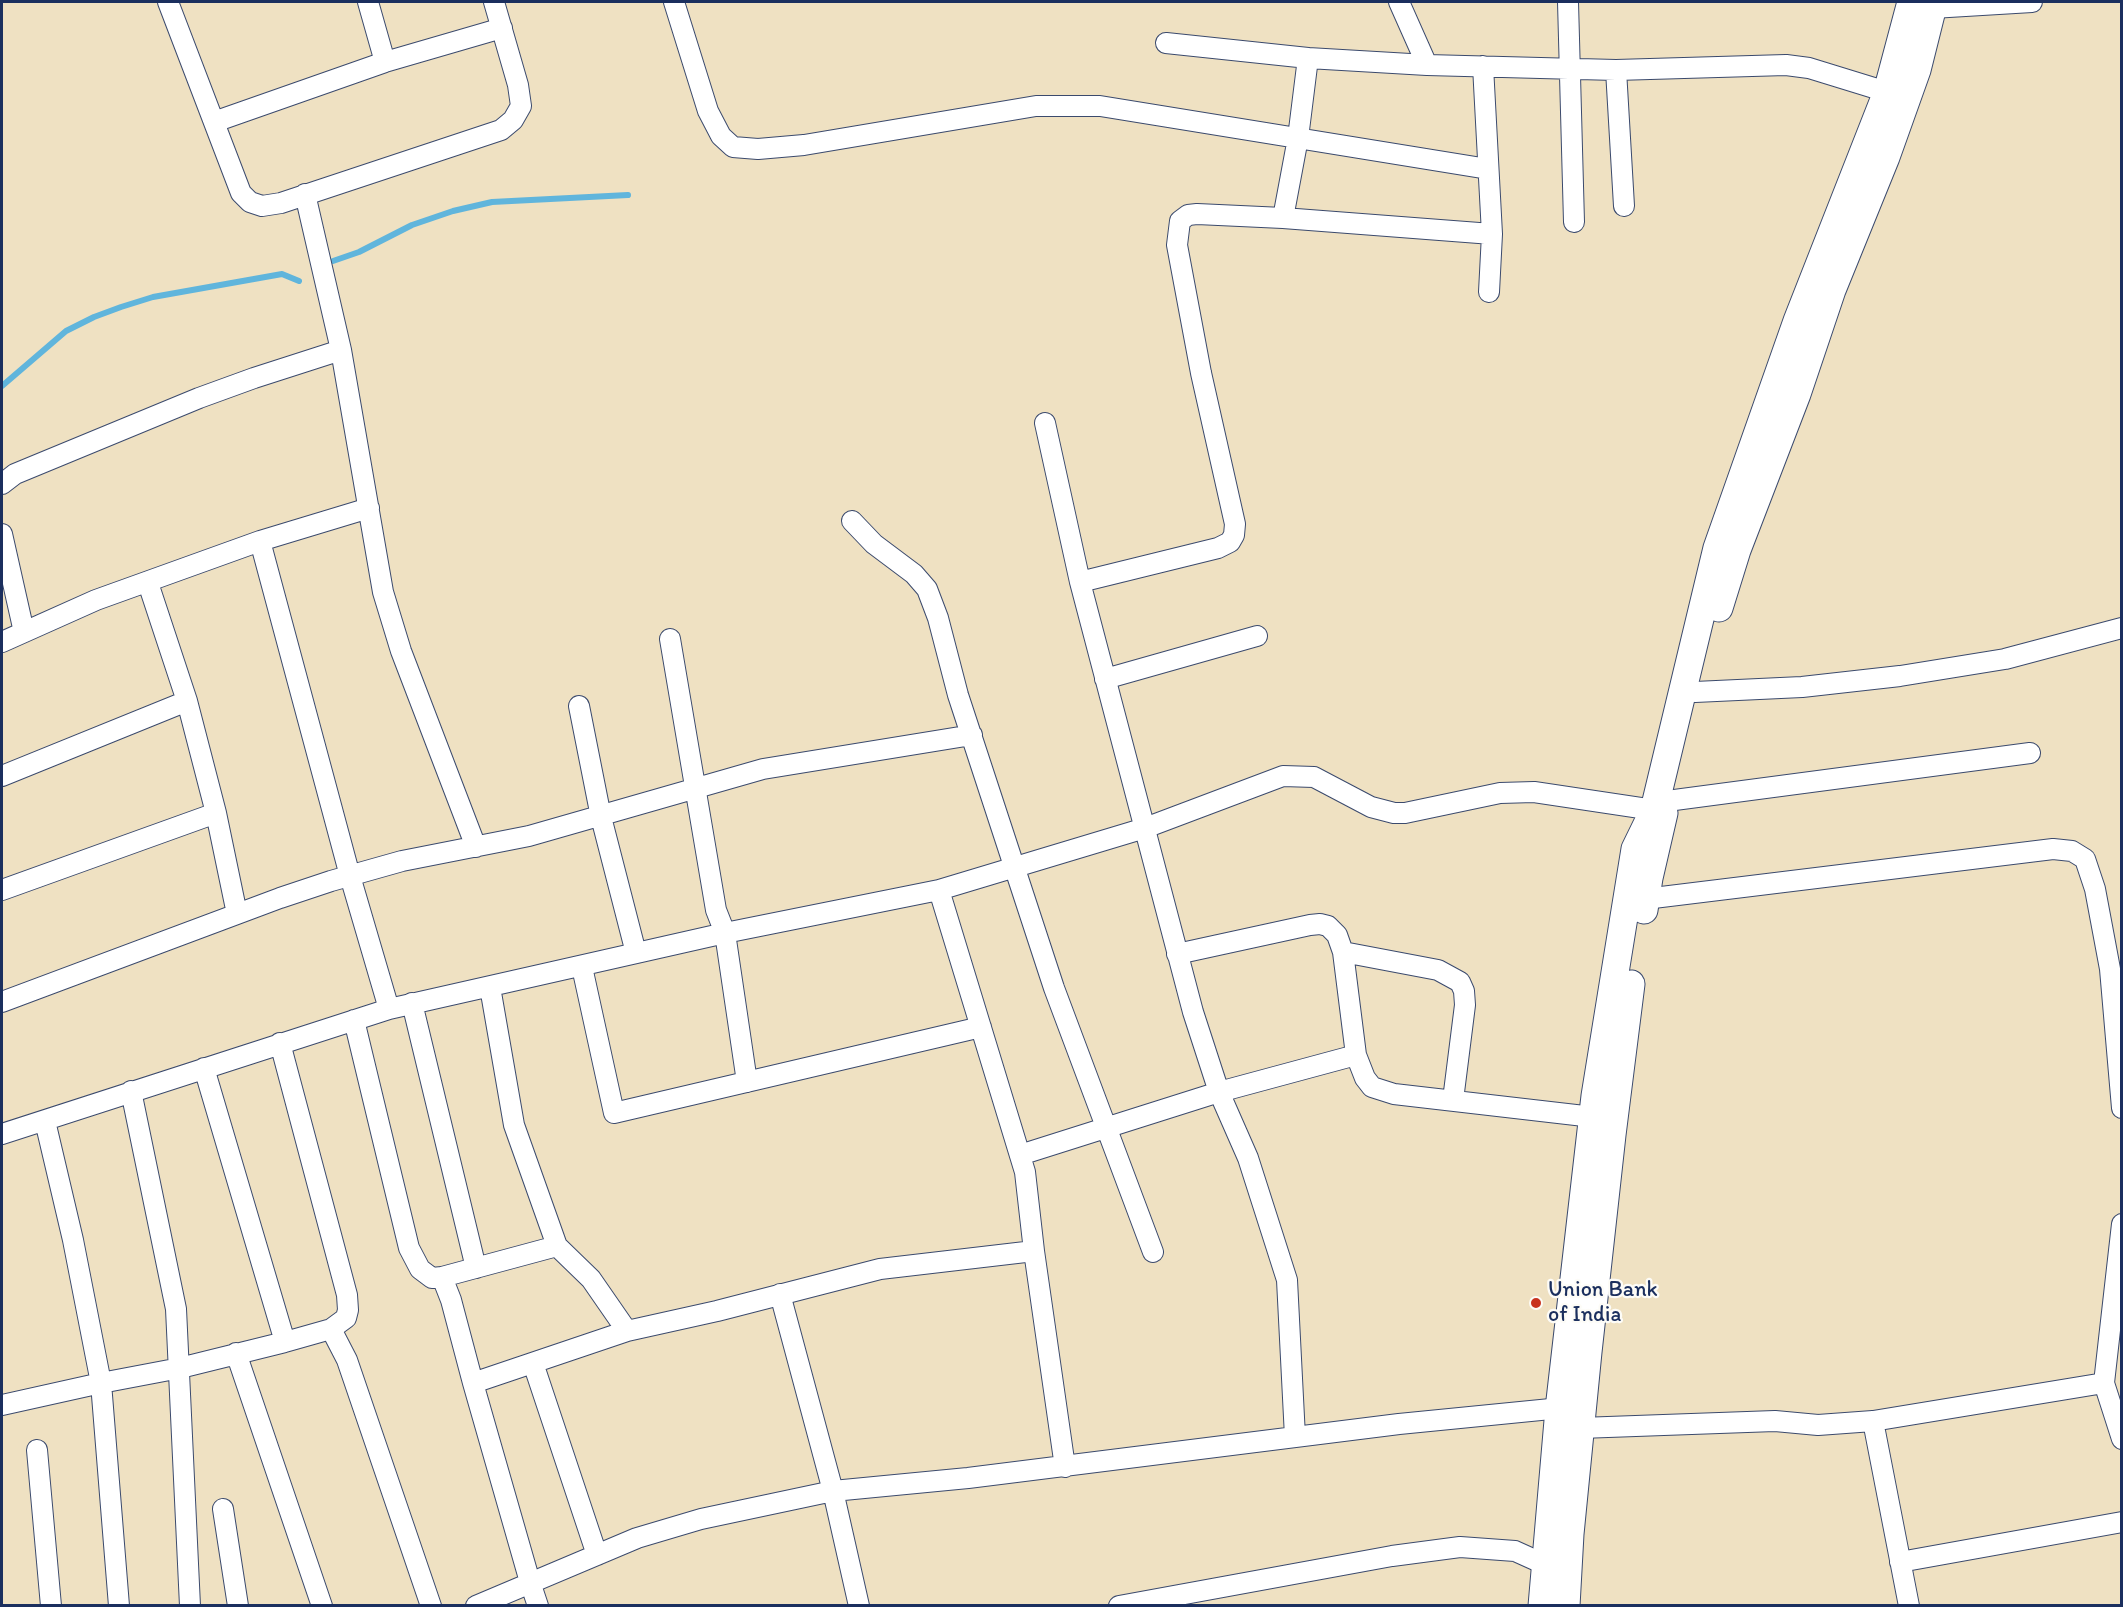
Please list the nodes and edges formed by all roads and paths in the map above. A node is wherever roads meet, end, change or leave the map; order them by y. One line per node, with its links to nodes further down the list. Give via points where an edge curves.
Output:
1 (168, 2): 18 (street)
2 (368, 2): 12 (street)
3 (494, 2): 9 (street)
4 (674, 2): 19 (street, via 708,111 721,136 733,147 804,145 1036,106 1100,106)
5 (1400, 2): 13 (street)
6 (1568, 2): 15 (street)
7 (2032, 2): 8 (street)
8 (1926, 4): 17 (main road); 42 (main road, via 1913,81 1737,550)
9 (501, 28): 12 (street); 21 (street, via 521,106 513,120 501,130)
10 (1166, 43): 11 (street)
11 (1308, 58): 13 (street); 19 (street)
12 (385, 62): 18 (street)
13 (1427, 65): 14 (street)
14 (1483, 66): 15 (street); 20 (street)
15 (1569, 68): 16 (street); 24 (street)
16 (1616, 70): 17 (street, via 1786,65 1809,68); 22 (street)
17 (1887, 92): 49 (main road, via 1797,321 1717,548)
18 (214, 122): 21 (street, via 241,193 250,202 262,206)
19 (1298, 138): 20 (street); 23 (street)
20 (1488, 169): 25 (street)
21 (305, 194): 27 (street)
22 (1624, 206)
23 (1283, 218): 25 (street); 34 (street, via 1188,215 1180,221 1177,233 1199,362 1235,524 1234,535 1218,548)
24 (1574, 222)
25 (1492, 234): 26 (street)
26 (1489, 292)
27 (341, 350): 29 (street, via 199,398 15,474); 30 (street)
28 (1045, 423): 34 (street)
29 (2, 484)
30 (369, 508): 33 (street); 53 (street, via 383,592 401,651)
31 (852, 520): 45 (street, via 927,589)
32 (2, 534): 37 (street)
33 (260, 541): 35 (street); 55 (street)
34 (1080, 582): 41 (street)
35 (148, 583): 37 (street, via 96,600); 43 (street)
36 (2121, 628): 42 (street, via 2005,659 1900,676 1802,687)
37 (24, 632): 40 (street)
38 (1257, 636): 41 (street)
39 (670, 639): 48 (street)
40 (2, 642)
41 (1105, 679): 52 (street)
42 (1695, 692): 49 (main road)
43 (187, 701): 47 (street); 50 (street)
44 (579, 706): 51 (street)
45 (972, 735): 48 (street, via 763,769); 54 (street)
46 (2031, 753): 49 (street)
47 (2, 776)
48 (695, 788): 51 (street); 60 (street, via 716,910)
49 (1660, 805): 52 (street, via 1534,792 1500,793 1394,813 1371,807 1314,777 1283,776); 58 (main road); 79 (main road, via 1635,849)
50 (216, 813): 56 (street); 59 (street)
51 (601, 817): 53 (street); 62 (street)
52 (1145, 828): 54 (street); 63 (street)
53 (476, 847): 55 (street)
54 (1014, 867): 57 (street); 81 (street, via 1054,988)
55 (350, 876): 59 (street); 68 (street)
56 (2, 890)
57 (939, 890): 60 (street); 70 (street)
58 (1645, 899): 78 (street, via 2053,849 2072,851 2085,859 2095,890 2110,969); 101 (main road)
59 (237, 914): 66 (street)
60 (725, 933): 62 (street); 74 (street)
61 (1343, 952): 63 (street, via 1337,935 1320,924); 72 (street); 77 (street, via 1438,970 1460,982 1465,1005)
62 (636, 953): 64 (street)
63 (1177, 954): 76 (street)
64 (582, 967): 65 (street); 74 (street, via 614,1113)
65 (490, 987): 67 (street); 85 (street, via 514,1125)
66 (2, 1002)
67 (412, 1004): 68 (street); 88 (street)
68 (388, 1009): 69 (street)
69 (354, 1020): 71 (street); 89 (street, via 409,1248 424,1274)
70 (981, 1027): 74 (street); 83 (street)
71 (280, 1043): 73 (street); 91 (street, via 347,1295 346,1318)
72 (1356, 1055): 76 (street); 77 (street, via 1365,1078 1382,1092)
73 (204, 1068): 75 (street); 93 (street)
74 (747, 1082)
75 (131, 1091): 80 (street); 96 (street, via 176,1310)
76 (1220, 1092): 81 (street); 103 (street, via 1248,1158 1287,1280)
77 (1453, 1100): 79 (street)
78 (2121, 1108)
79 (1593, 1117): 101 (main road)
80 (45, 1121): 82 (street); 97 (street)
81 (1108, 1128): 83 (street); 87 (street)
82 (2, 1134)
83 (1020, 1155): 86 (street)
84 (2121, 1224): 99 (street)
85 (557, 1246): 88 (street); 92 (street, via 591,1279)
86 (1034, 1251): 90 (street, via 880,1269); 106 (street)
87 (1153, 1252)
88 (476, 1268): 89 (street)
89 (442, 1277): 98 (street)
90 (780, 1294): 92 (street); 107 (street)
91 (331, 1329): 93 (street); 119 (street, via 347,1360)
92 (627, 1331): 95 (street)
93 (285, 1342): 94 (street)
94 (236, 1353): 96 (street); 118 (street)
95 (533, 1363): 98 (street); 110 (street)
96 (180, 1368): 97 (street); 116 (street)
97 (101, 1383): 100 (street); 115 (street)
98 (473, 1383): 113 (street)
99 (2104, 1383): 102 (street); 104 (street)
100 (2, 1405)
101 (1574, 1414): 102 (street, via 1818,1425); 103 (street, via 1399,1424); 112 (main road); 125 (main road)
102 (1873, 1421): 111 (street)
103 (1295, 1437): 106 (street)
104 (2121, 1439)
105 (37, 1450): 114 (street)
106 (1065, 1467): 107 (street)
107 (833, 1491): 110 (street, via 700,1519); 122 (street)
108 (223, 1509): 117 (street)
109 (2121, 1522): 111 (street)
110 (597, 1555): 113 (street)
111 (1900, 1562): 126 (street)
112 (1546, 1565): 123 (street, via 1515,1551 1460,1547); 124 (main road)
113 (530, 1582): 120 (street); 121 (street)
114 (51, 1605)
115 (119, 1605)
116 (190, 1605)
117 (238, 1605)
118 (322, 1605)
119 (431, 1605)
120 (476, 1605)
121 (538, 1605)
122 (859, 1605)
123 (1119, 1605)
124 (1542, 1605)
125 (1566, 1605)
126 (1909, 1605)

